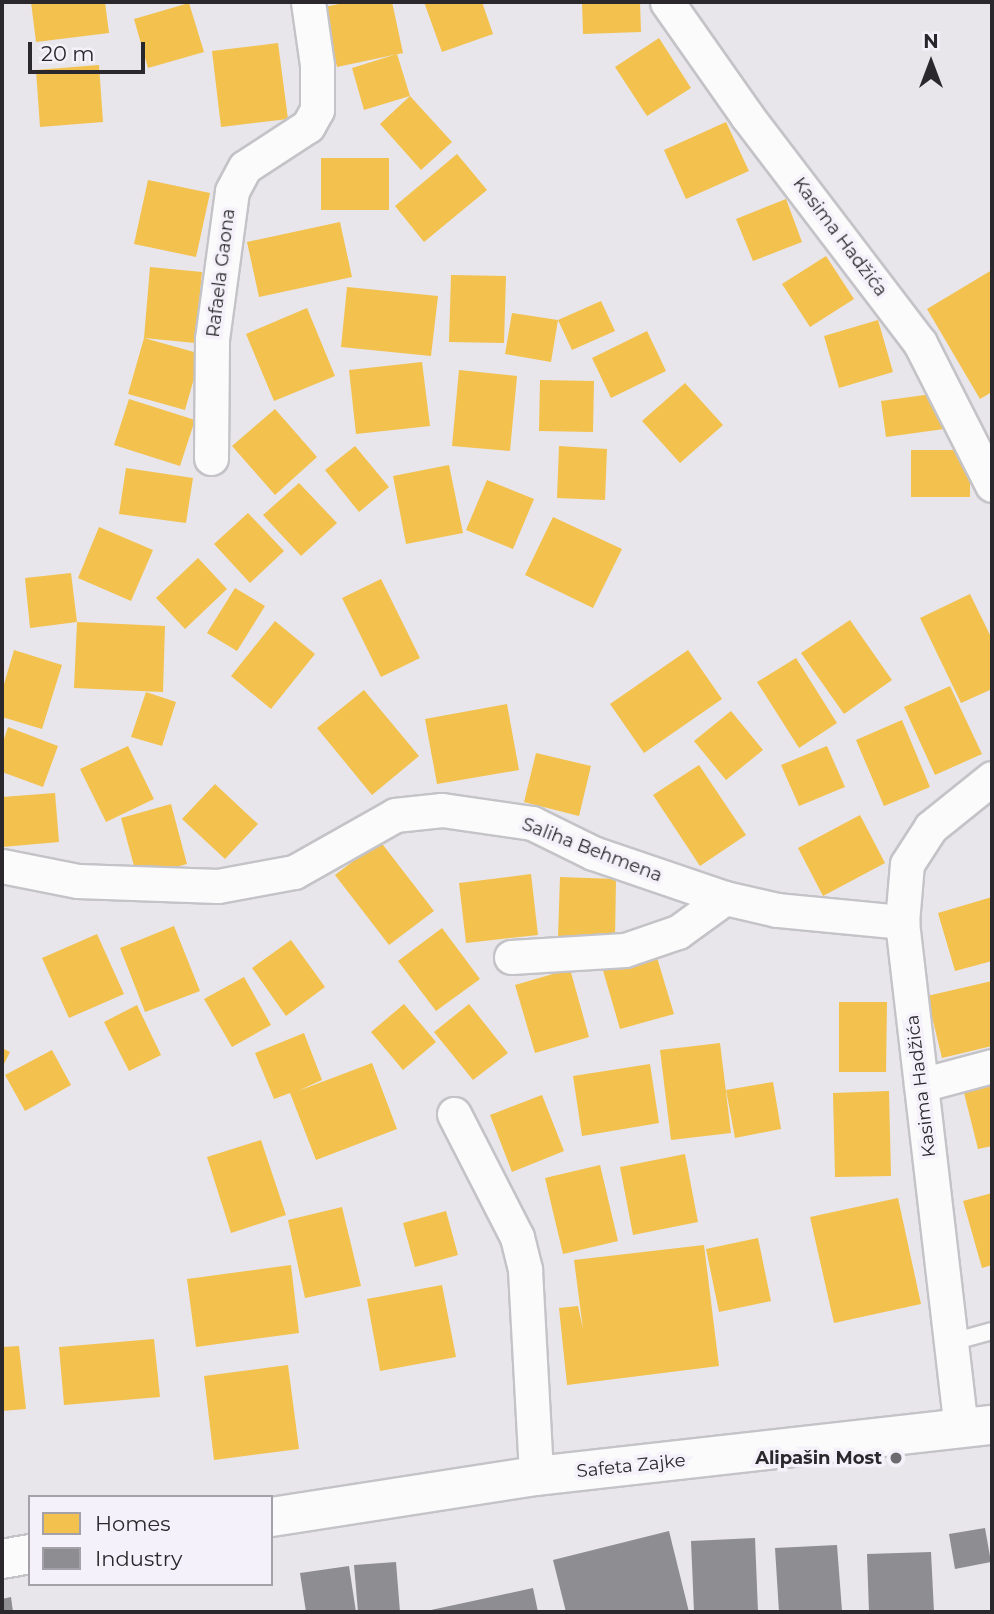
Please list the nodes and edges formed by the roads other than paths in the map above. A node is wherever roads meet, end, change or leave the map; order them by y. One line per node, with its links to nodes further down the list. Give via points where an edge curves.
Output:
1 (309, 2): 3 (street, Rafaela Gaona, via 317,110 308,126 245,167 232,191 212,339)
2 (667, 2): 4 (street, Kasima Hadžića, via 747,116 920,343)
3 (211, 458)
4 (992, 485)
5 (992, 778): 8 (street, Kasima Hadžića, via 931,827 907,864)
6 (2, 866): 7 (street, Saliha Behmena, via 78,881 243,883 294,872 395,815 442,810 533,823 593,853)
7 (724, 898): 8 (street, Saliha Behmena, via 777,910); 9 (street, via 678,932 625,950)
8 (902, 922): 11 (street, Kasima Hadžića)
9 (511, 957)
10 (992, 1066): 11 (street)
11 (921, 1085): 14 (street, Kasima Hadžića)
12 (454, 1114): 16 (street, via 520,1248)
13 (992, 1331): 14 (lane)
14 (952, 1342): 15 (street, Kasima Hadžića)
15 (977, 1427): 16 (main road, Safeta Zajke)
16 (536, 1476): 17 (main road, Safeta Zajke)
17 (273, 1517)
18 (28, 1554): 19 (main road)
19 (2, 1559)

